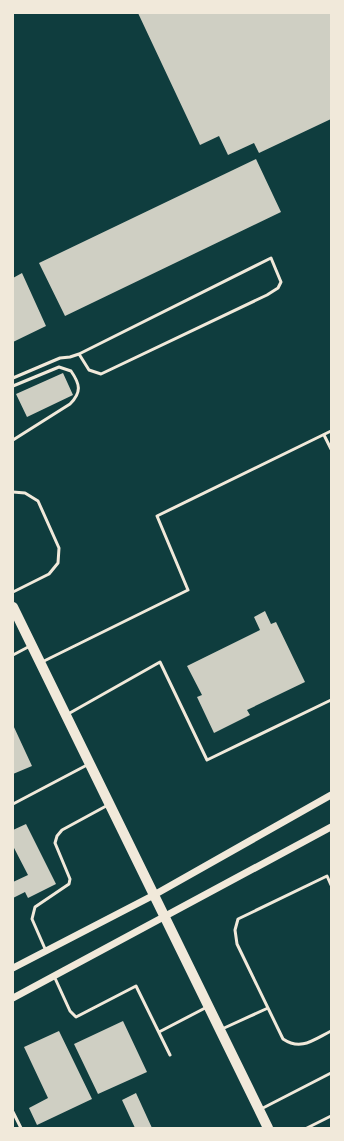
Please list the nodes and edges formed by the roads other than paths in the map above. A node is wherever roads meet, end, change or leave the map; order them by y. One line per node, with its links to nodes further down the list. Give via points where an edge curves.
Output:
1 (79, 354): 1 (lane, via 271,258 281,282 278,288 267,295 101,374 89,370); 2 (lane, via 60,358)
2 (13, 378)
3 (13, 386): 6 (lane, via 59,367 71,371 79,386 77,397 70,404)
4 (331, 431): 5 (lane)
5 (324, 434): 7 (lane); 13 (lane, via 157,516 188,590)
6 (13, 440)
7 (331, 449)
8 (13, 492): 9 (lane, via 25,493 38,501 59,548 58,563 49,574)
9 (13, 592)
10 (13, 607): 11 (main road)
11 (32, 645): 12 (lane); 13 (main road)
12 (13, 655)
13 (41, 663): 15 (main road)
14 (331, 700): 15 (lane, via 207,760 160,662)
15 (66, 715): 16 (main road)
16 (90, 763): 18 (lane); 19 (main road)
17 (331, 795): 24 (street)
18 (13, 804)
19 (110, 804): 24 (main road); 26 (lane, via 62,830 57,836 55,844 70,878 69,884 35,907 32,919)
20 (331, 828): 25 (street)
21 (331, 874): 22 (lane)
22 (327, 876): 23 (lane); 31 (lane, via 238,919 235,930 237,944)
23 (331, 885)
24 (154, 895): 25 (main road); 26 (street)
25 (165, 917): 28 (street); 30 (main road)
26 (46, 950): 27 (street)
27 (13, 968)
28 (54, 976): 29 (street); 34 (lane, via 70,1011 76,1016 136,986)
29 (13, 998)
30 (209, 1007): 32 (main road); 34 (lane)
31 (268, 1008): 32 (lane); 33 (lane, via 283,1039 291,1044 302,1045)
32 (220, 1030): 37 (main road)
33 (331, 1031)
34 (159, 1032): 35 (lane)
35 (170, 1055)
36 (331, 1073): 37 (lane)
37 (259, 1110): 41 (main road)
38 (13, 1112): 40 (lane)
39 (331, 1116): 42 (lane)
40 (21, 1128)
41 (268, 1128)
42 (307, 1128)

